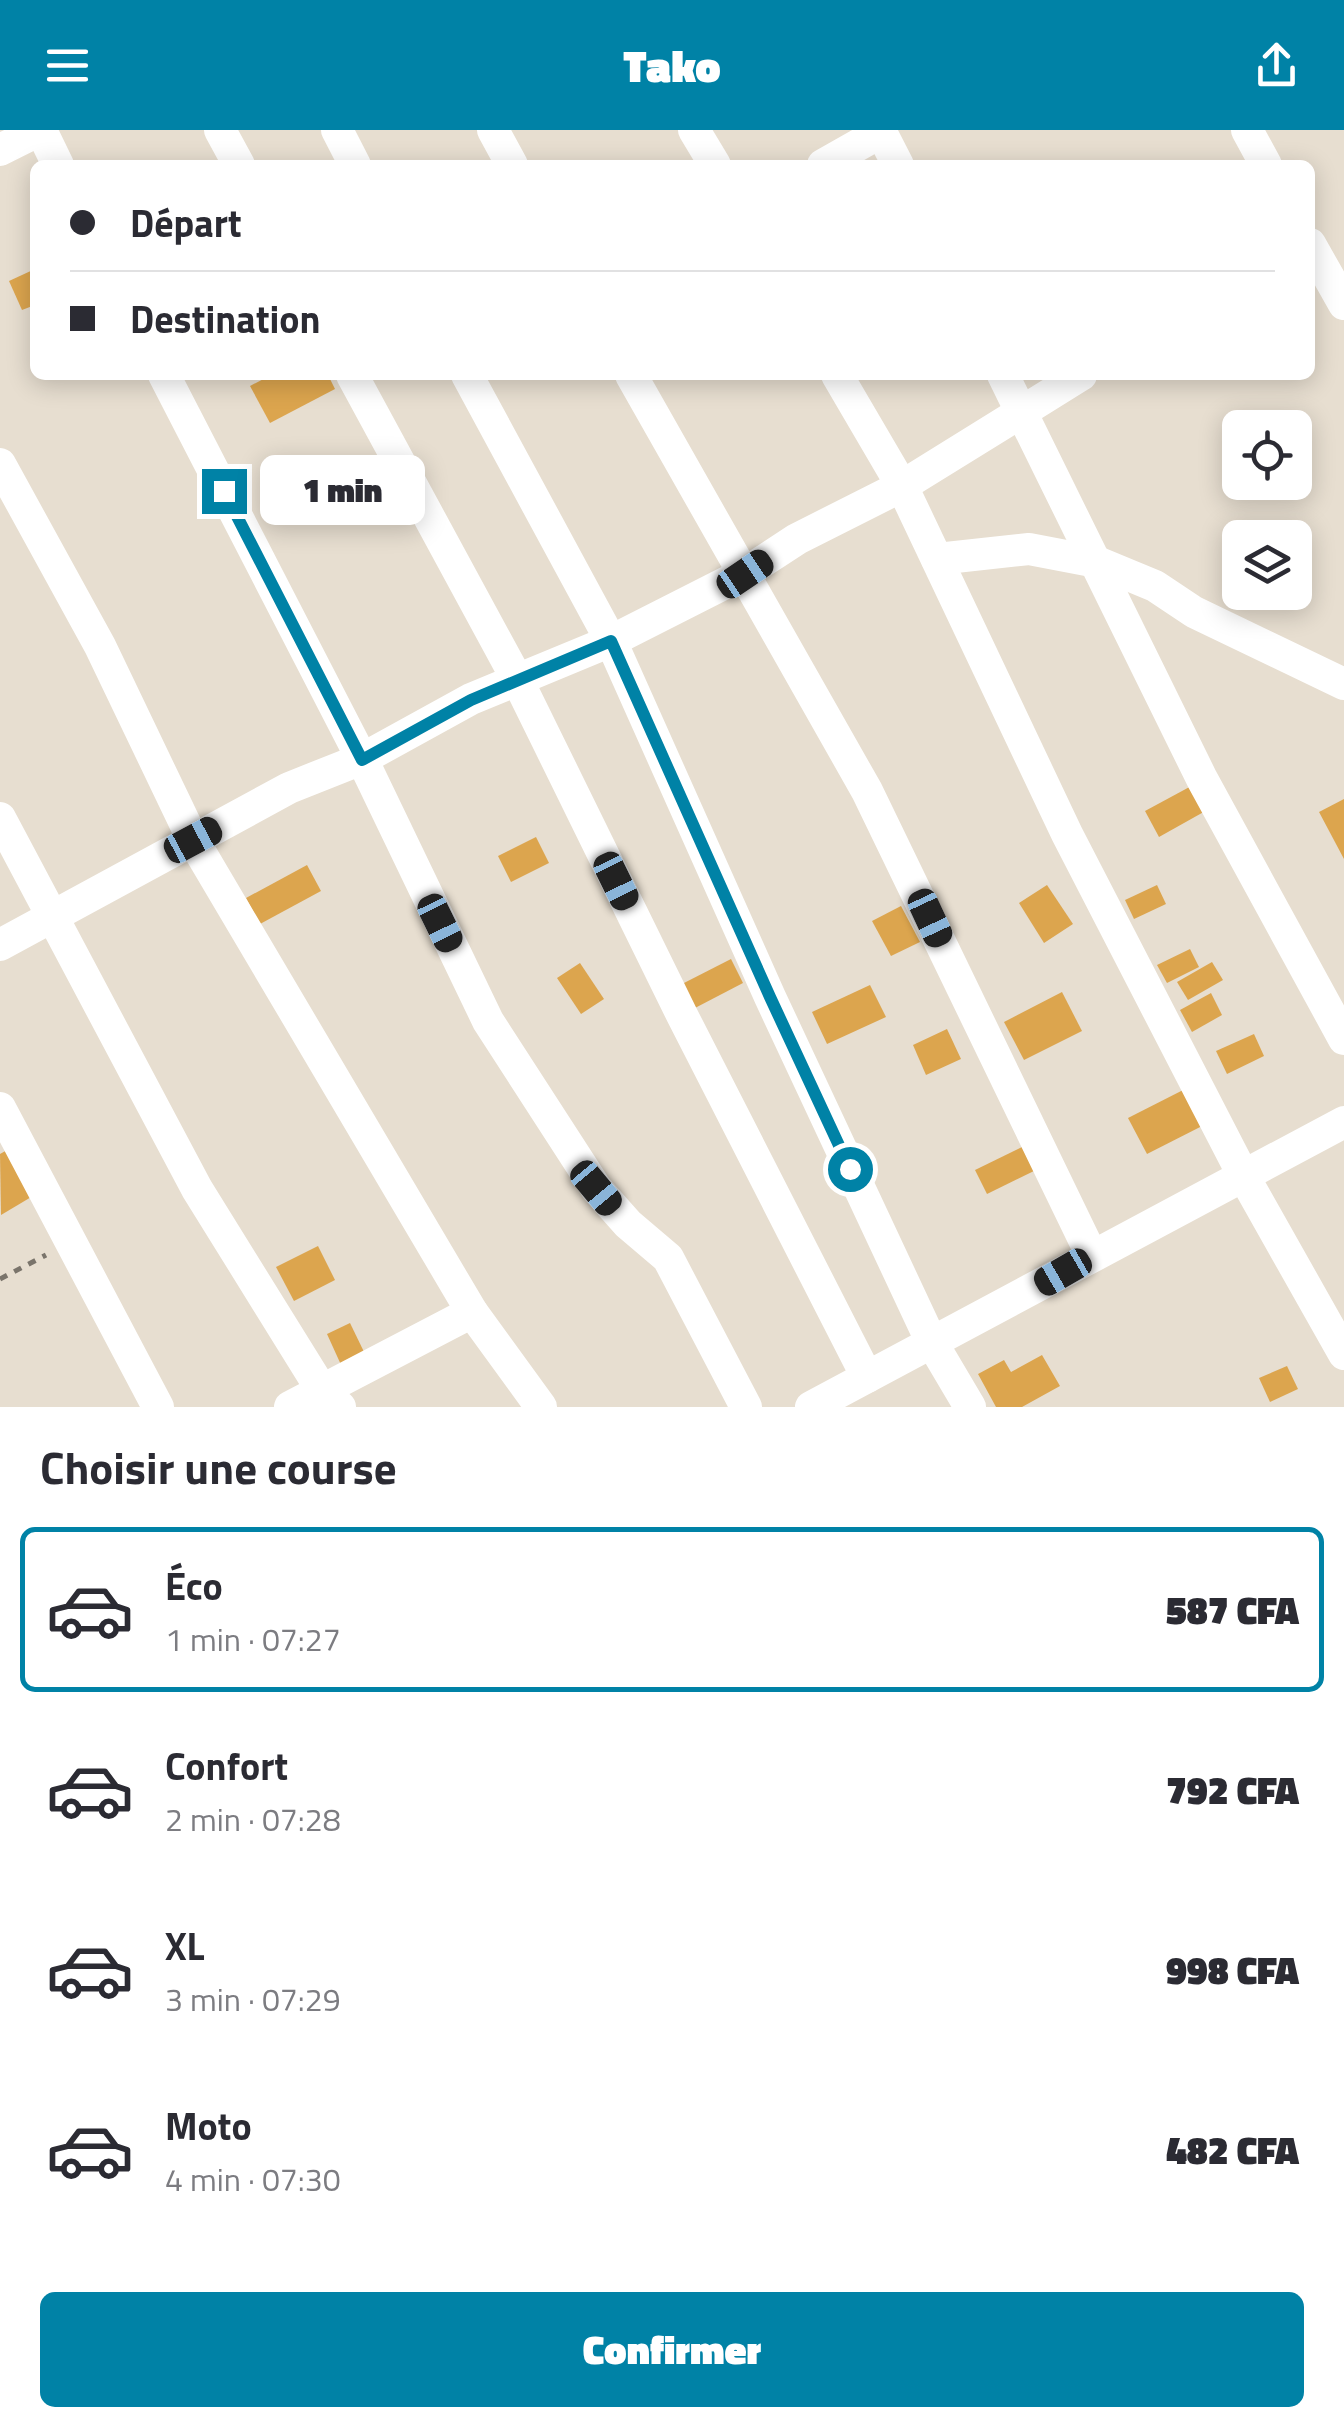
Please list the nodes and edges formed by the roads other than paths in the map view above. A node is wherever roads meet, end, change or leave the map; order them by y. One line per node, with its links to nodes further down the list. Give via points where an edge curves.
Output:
1 (40, 130): 8 (street); 9 (street)
2 (220, 130): 10 (street)
3 (337, 130): 11 (street)
4 (493, 130): 12 (street)
5 (694, 130): 13 (street)
6 (1246, 130): 16 (street)
7 (880, 131): 14 (street); 15 (street)
8 (0, 150)
9 (55, 160)
10 (235, 160)
11 (352, 160)
12 (509, 160)
13 (711, 160)
14 (831, 160)
15 (895, 160)
16 (1263, 160)
17 (1322, 261): 18 (street)
18 (1344, 304)
19 (167, 380): 35 (street)
20 (355, 380): 33 (street)
21 (470, 380): 32 (street)
22 (634, 380): 31 (street)
23 (840, 380): 28 (street)
24 (1005, 380): 26 (street)
25 (1073, 380): 26 (street)
26 (1021, 412): 28 (street); 30 (street)
27 (0, 464): 37 (street, via 100,646)
28 (902, 486): 29 (street); 31 (street)
29 (937, 559): 30 (street, via 1029,549); 43 (street, via 1067,834)
30 (1098, 562): 34 (street); 40 (street, via 1202,779)
31 (745, 574): 32 (street); 44 (street, via 898,851)
32 (611, 641): 33 (street); 46 (street)
33 (518, 680): 35 (street); 48 (street)
34 (1344, 684)
35 (362, 760): 37 (street, via 289,788); 53 (street, via 488,1020 596,1188 668,1258)
36 (0, 818): 38 (street)
37 (193, 840): 38 (street); 45 (street)
38 (52, 919): 39 (street); 49 (street, via 196,1189)
39 (0, 945)
40 (1344, 1039)
41 (0, 1108): 50 (street)
42 (1344, 1122): 43 (street)
43 (1243, 1175): 44 (street); 47 (street)
44 (1092, 1256): 46 (street)
45 (472, 1312): 49 (street); 52 (street)
46 (931, 1341): 48 (street); 55 (street)
47 (1344, 1354)
48 (866, 1377): 54 (street)
49 (332, 1400): 51 (street)
50 (158, 1407)
51 (290, 1407)
52 (541, 1407)
53 (746, 1407)
54 (812, 1407)
55 (970, 1407)

